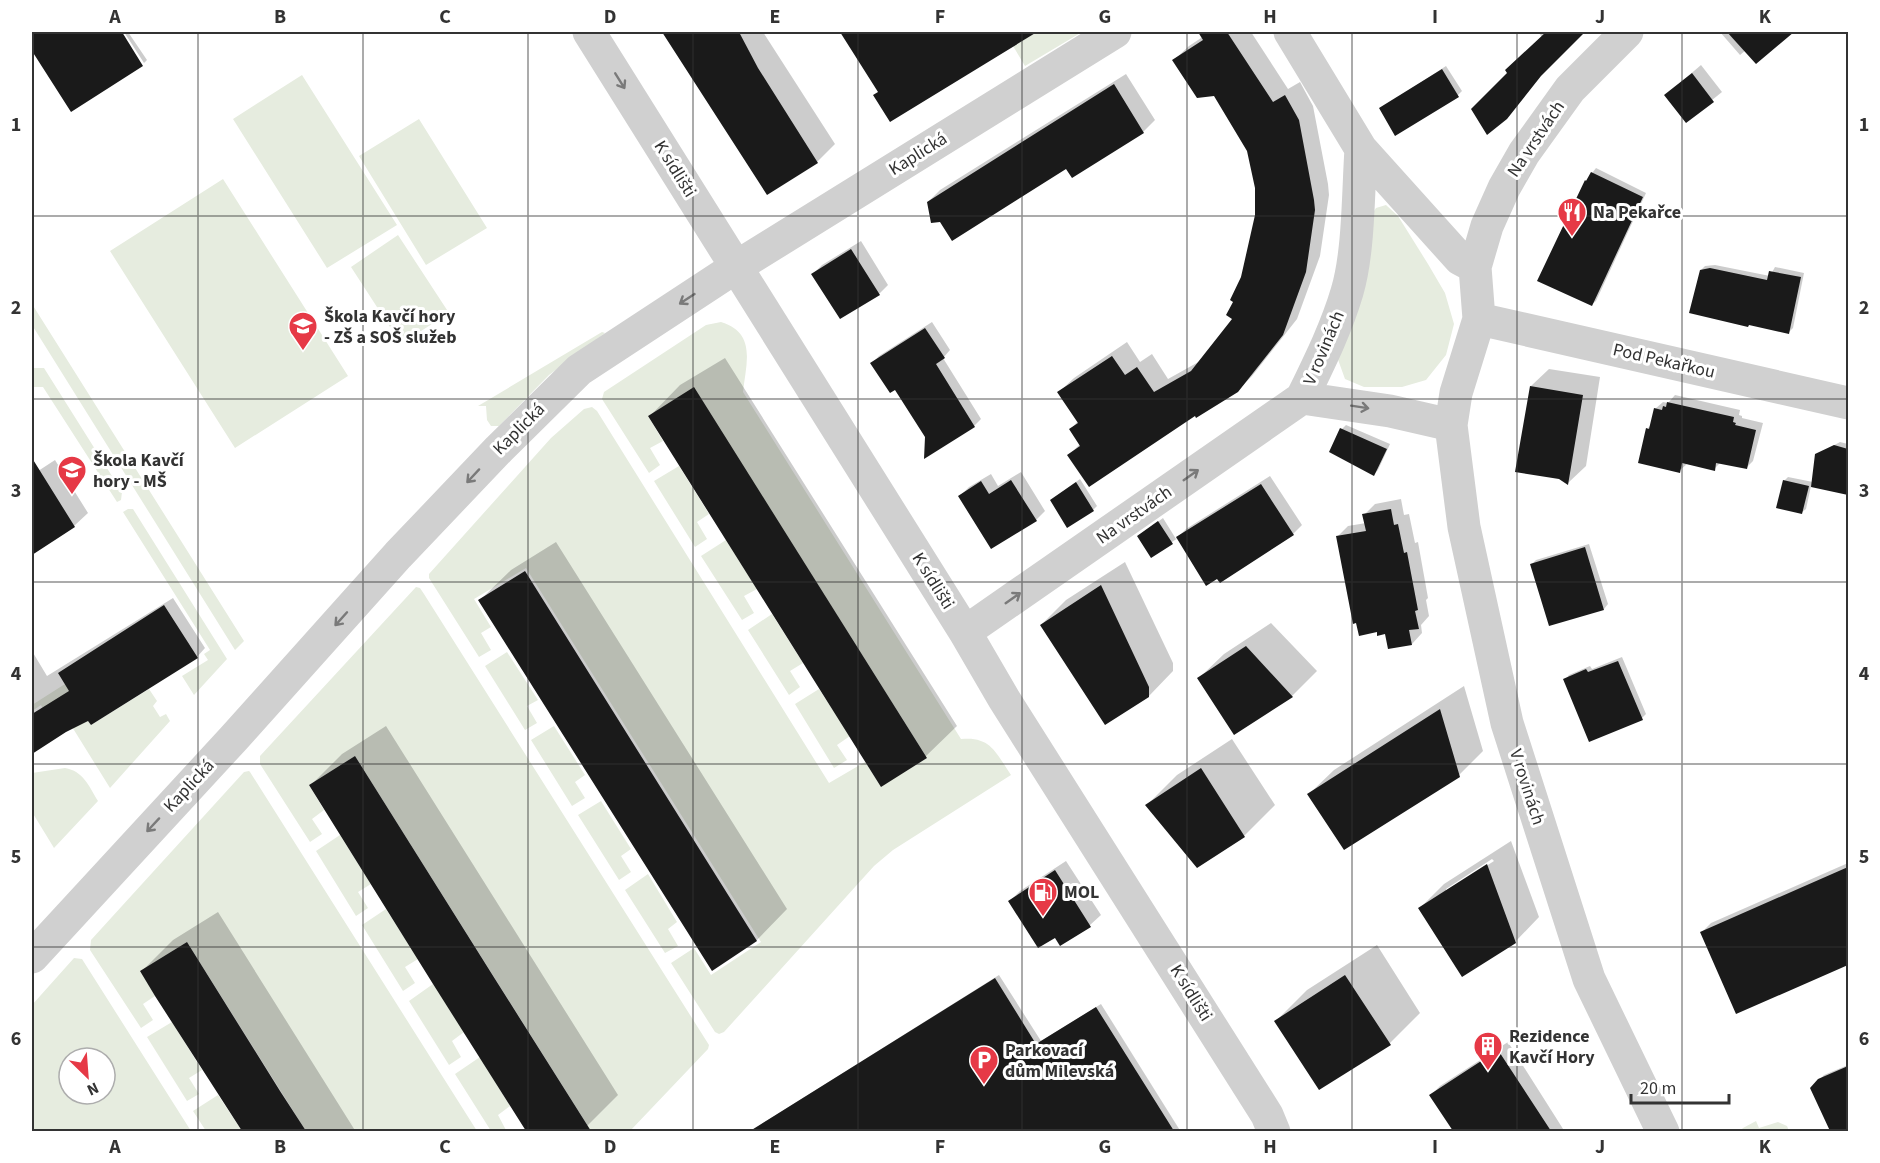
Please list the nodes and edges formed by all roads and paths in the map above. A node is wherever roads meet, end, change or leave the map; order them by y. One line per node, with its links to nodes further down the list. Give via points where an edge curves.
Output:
1 (589, 32): 6 (street, K sídlišti, one-way to 6)
2 (1115, 32): 6 (street, Kaplická)
3 (1290, 32): 5 (street)
4 (1627, 32): 7 (street, Na vrstvách, via 1570,89 1524,153 1486,226)
5 (1361, 149): 7 (street, via 1460,260); 9 (street, V rovinách, via 1348,290)
6 (736, 267): 12 (street, K sídlišti); 13 (street, Kaplická, one-way to 13, via 579,370 398,555)
7 (1475, 267): 8 (street, V rovinách)
8 (1479, 319): 10 (street, Pod Pekařkou); 11 (street, V rovinách)
9 (1302, 398): 11 (street, V rovinách, one-way to 11, via 1390,411); 12 (street, Na vrstvách, one-way to 9)
10 (1848, 403)
11 (1450, 425): 15 (street, V rovinách, via 1464,527 1507,723 1589,979)
12 (965, 632): 14 (street, K sídlišti)
13 (32, 957)
14 (1274, 1131)
15 (1663, 1131)

